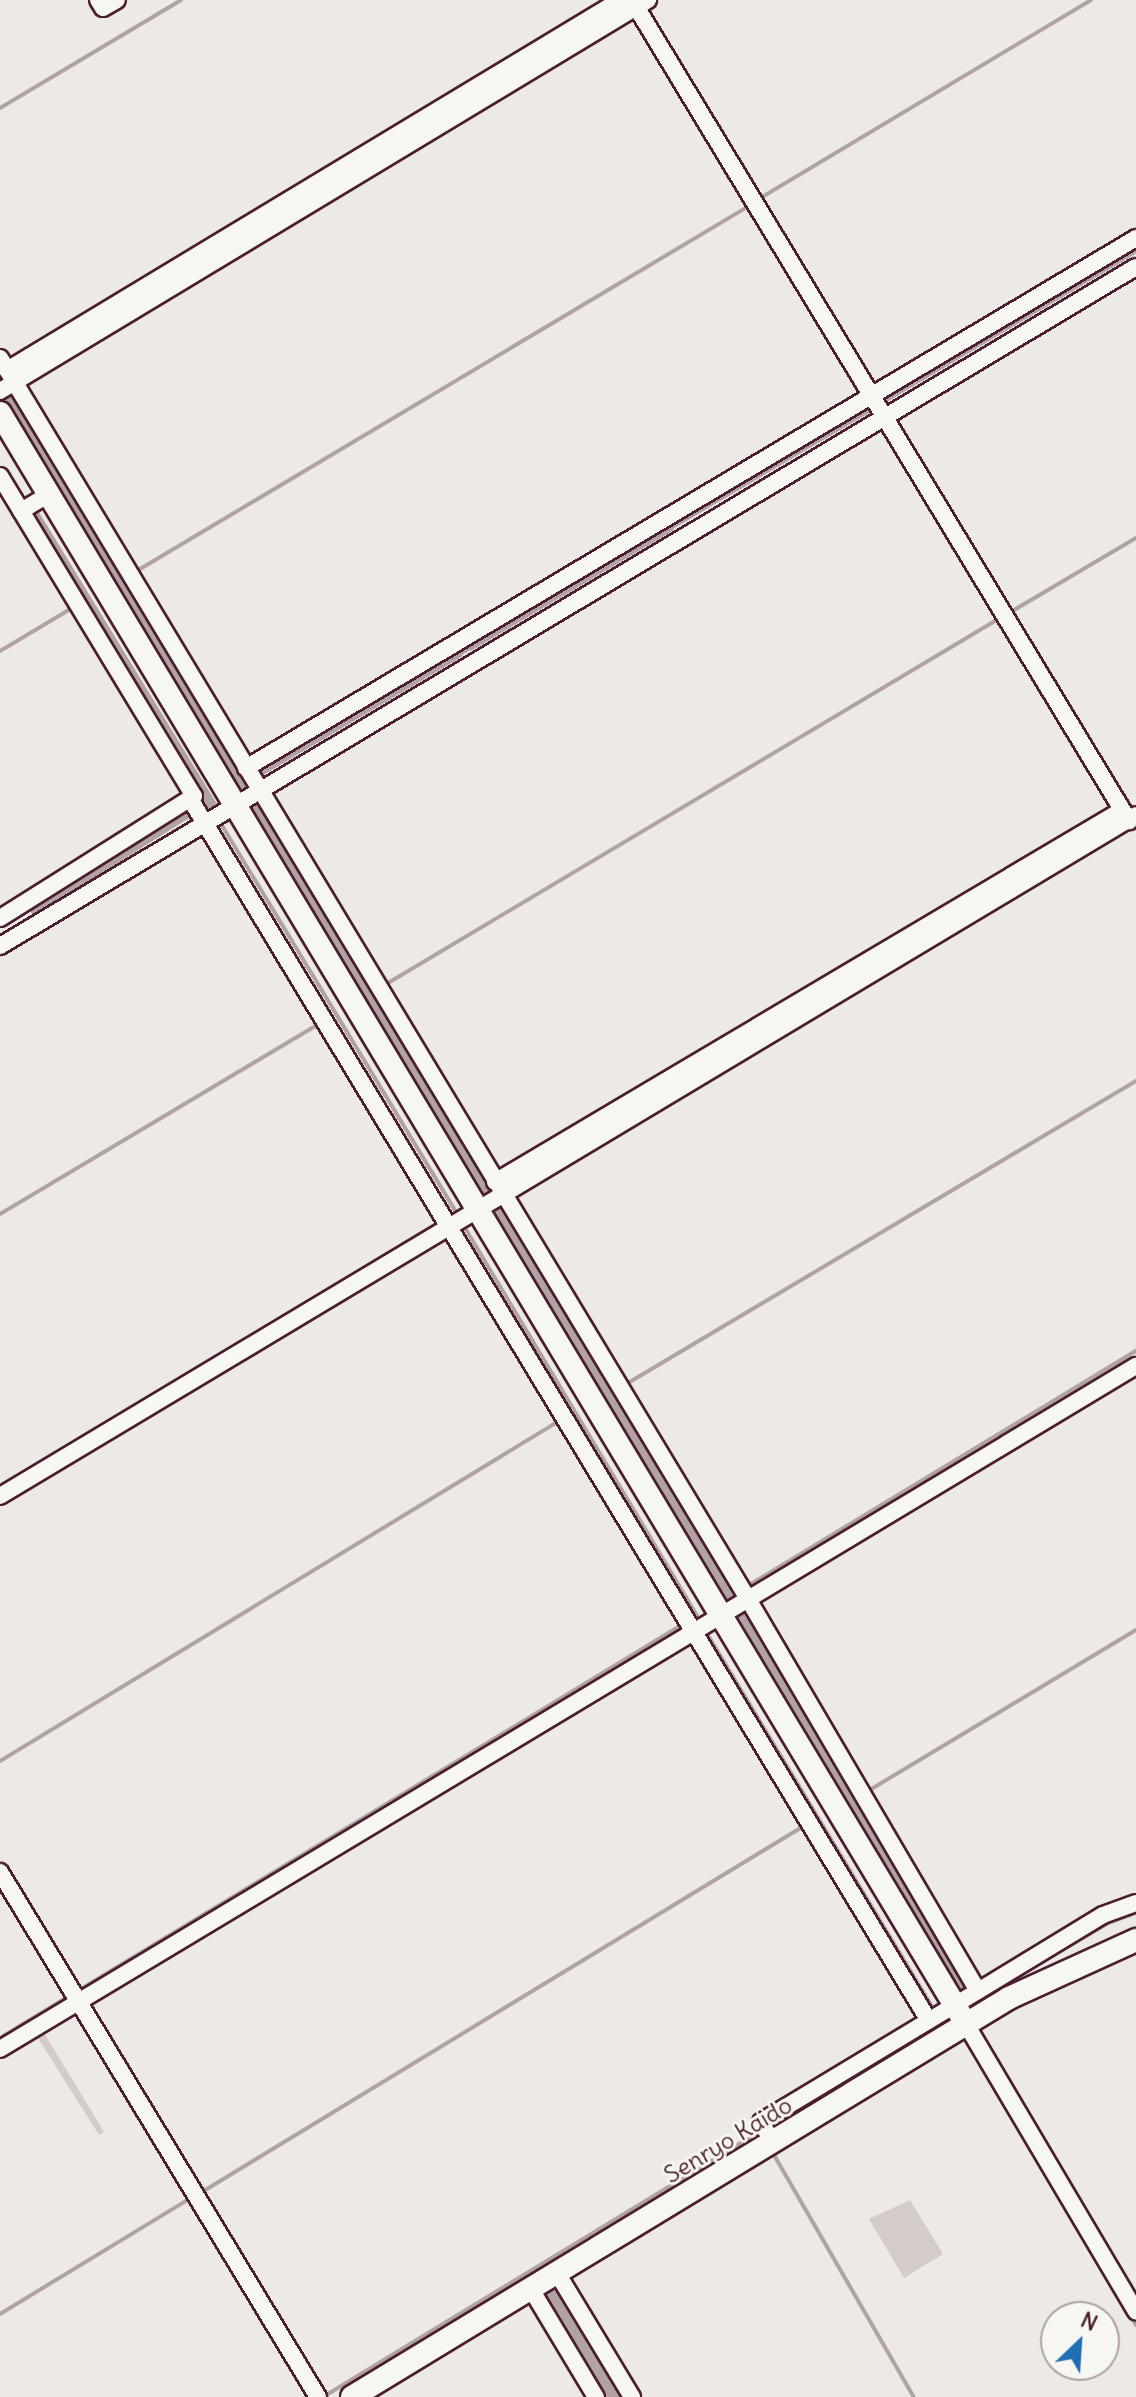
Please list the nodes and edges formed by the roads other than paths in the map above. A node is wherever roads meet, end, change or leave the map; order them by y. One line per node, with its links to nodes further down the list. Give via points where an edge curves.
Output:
1 (98, 0): 2 (street, via 103,8)
2 (117, 0)
3 (634, 2): 6 (street); 7 (street)
4 (1136, 238): 7 (street)
5 (1136, 267): 7 (street)
6 (6, 377): 13 (street)
7 (877, 406): 11 (street); 11 (street); 14 (street)
8 (0, 413): 10 (street)
9 (0, 476): 10 (street)
10 (33, 503): 13 (street); 13 (street, via 194,796)
11 (677, 525): 12 (street); 12 (street)
12 (464, 651): 13 (street); 13 (street)
13 (228, 799): 15 (street); 16 (street); 17 (street); 17 (street); 17 (street, via 325,1020)
14 (1128, 815): 17 (street)
15 (0, 918)
16 (0, 946)
17 (472, 1208): 19 (street); 20 (street); 20 (street, via 567,1418)
18 (1136, 1366): 20 (street)
19 (0, 1496)
20 (713, 1616): 24 (street); 25 (street); 26 (street)
21 (0, 1872): 24 (street)
22 (1136, 1903): 25 (street, via 1103,1915)
23 (1136, 1940): 27 (street, Senryo Kaido, via 1048,1976)
24 (78, 1994): 28 (street); 33 (street)
25 (968, 1996): 26 (street); 27 (street)
26 (929, 2021): 29 (street)
27 (966, 2024): 29 (street, Senryo Kaido); 32 (street)
28 (0, 2049)
29 (768, 2133): 30 (street, Senryo Kaido)
30 (557, 2273): 31 (street, Senryo Kaido); 36 (street)
31 (531, 2289): 34 (street, Senryo Kaido); 35 (street)
32 (1136, 2311)
33 (317, 2396)
34 (352, 2397)
35 (596, 2397)
36 (632, 2397)

